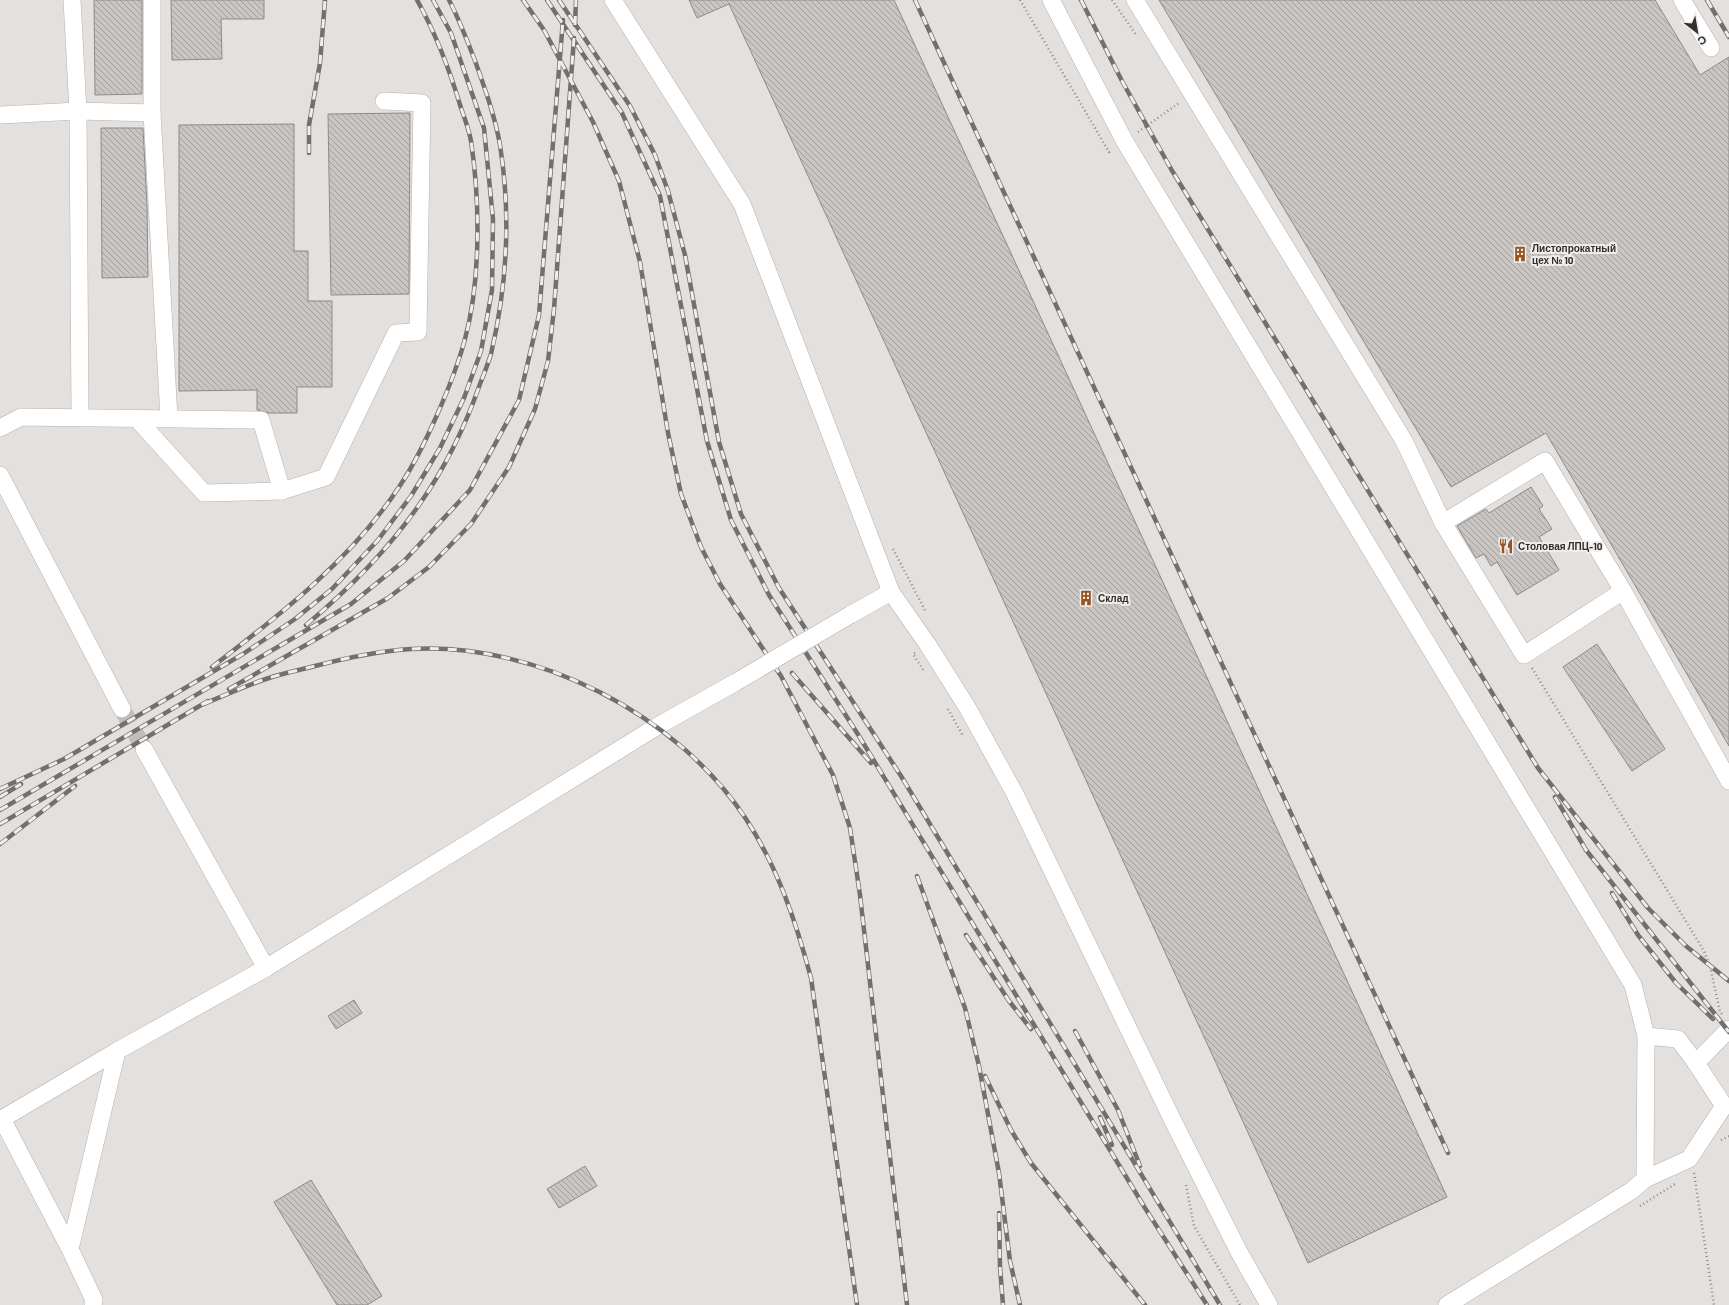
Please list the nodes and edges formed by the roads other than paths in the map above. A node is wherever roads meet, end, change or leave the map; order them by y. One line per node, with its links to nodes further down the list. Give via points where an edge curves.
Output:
1 (72, 0): 9 (lane)
2 (152, 0): 10 (lane)
3 (612, 0): 19 (lane, via 742,204)
4 (1051, 0): 26 (lane, via 1125,142 1633,985)
5 (1135, 0): 18 (lane, via 1404,441)
6 (1682, 0): 7 (lane)
7 (1711, 48)
8 (384, 101): 17 (lane, via 422,103 418,332 396,333 326,477)
9 (78, 111): 10 (lane); 11 (lane); 12 (lane)
10 (152, 113): 13 (lane)
11 (0, 115)
12 (80, 417): 14 (lane); 15 (lane, via 21,417)
13 (169, 418): 14 (lane); 17 (lane, via 260,420)
14 (138, 420): 17 (lane, via 204,493)
15 (0, 428)
16 (0, 475): 21 (lane)
17 (282, 491)
18 (1443, 523): 20 (lane, via 1545,461); 20 (lane, via 1524,655)
19 (891, 592): 24 (lane, bridge, via 656,726); 33 (lane, via 967,707 1015,794 1238,1252)
20 (1623, 592): 23 (lane)
21 (122, 709)
22 (144, 749): 24 (lane)
23 (1729, 781)
24 (266, 968): 27 (lane)
25 (1729, 1029): 28 (lane)
26 (1646, 1036): 28 (lane, via 1678,1039); 30 (lane)
27 (117, 1051): 29 (lane); 31 (lane)
28 (1696, 1063): 30 (lane, via 1724,1106 1689,1159)
29 (1, 1120): 31 (lane)
30 (1645, 1179): 34 (lane, via 1631,1191)
31 (70, 1249): 32 (lane)
32 (95, 1303)
33 (1269, 1305)
34 (1447, 1305)

